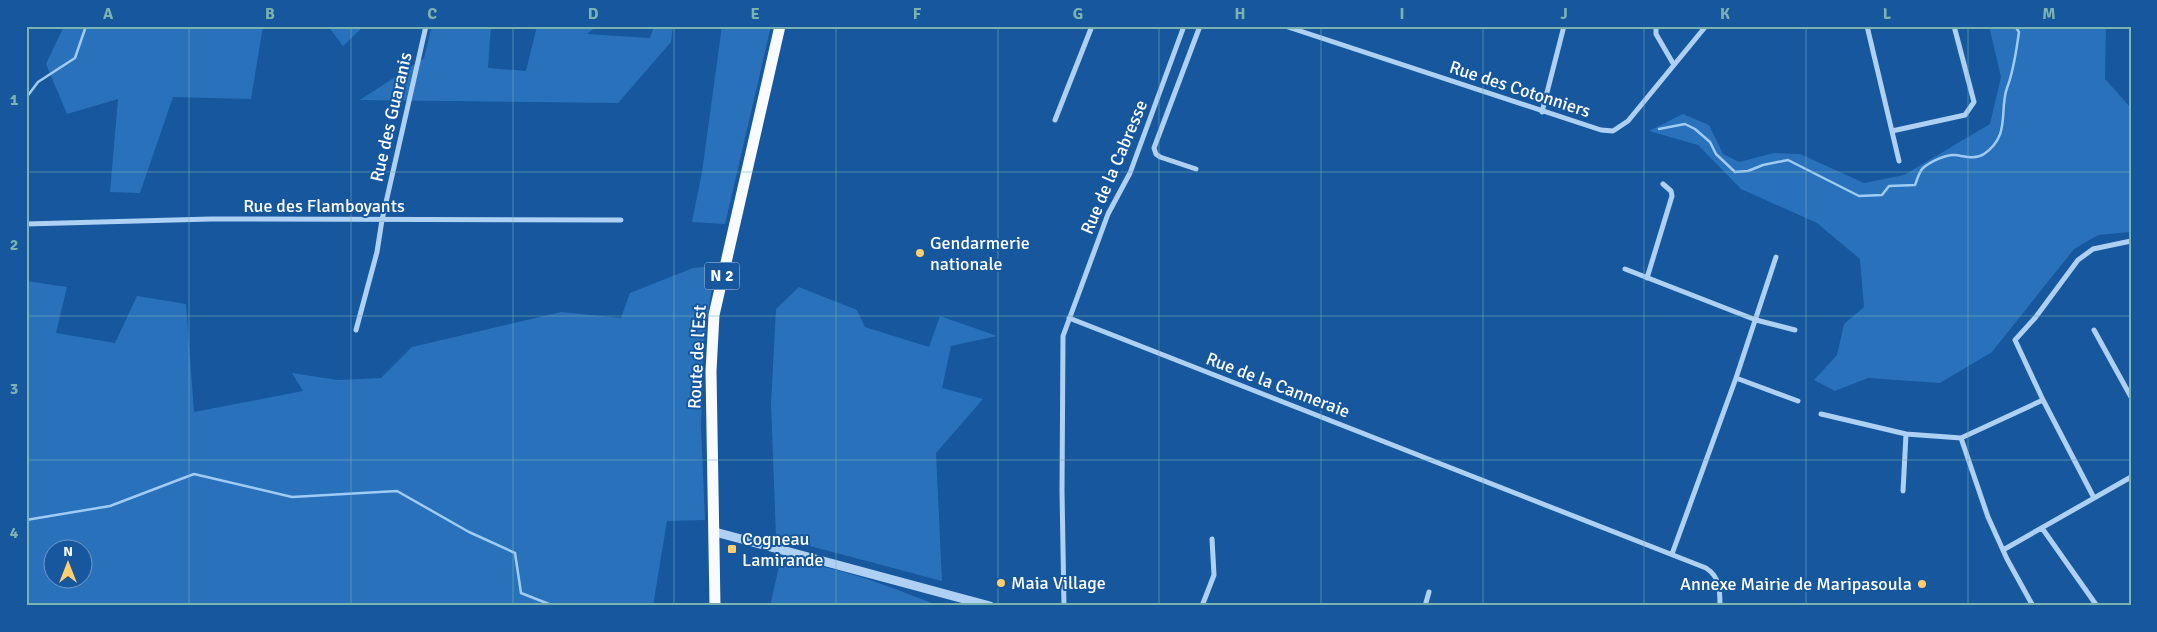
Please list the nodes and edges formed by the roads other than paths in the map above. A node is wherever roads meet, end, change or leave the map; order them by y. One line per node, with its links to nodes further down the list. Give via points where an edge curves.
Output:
1 (426, 26): 19 (street, Rue des Guaranis)
2 (780, 26): 42 (main road, Route de l'Est / N 2, via 714,315 711,441)
3 (1092, 26): 14 (street)
4 (1184, 26): 26 (street, Rue de la Cabresse, via 1130,173 1108,214)
5 (1200, 26): 17 (street, via 1154,148 1160,157)
6 (1286, 26): 13 (street, Rue des Cotonniers)
7 (1564, 26): 13 (street)
8 (1656, 26): 12 (street, via 1656,34)
9 (1706, 26): 12 (street, Rue des Cotonniers)
10 (1867, 26): 15 (street)
11 (1954, 26): 15 (street, via 1974,102 1965,115)
12 (1674, 65): 13 (street, Rue des Cotonniers, via 1628,122 1613,131)
13 (1542, 112)
14 (1055, 120)
15 (1892, 131): 16 (street)
16 (1899, 161)
17 (1196, 169)
18 (1662, 184): 25 (street, via 1672,196)
19 (382, 220): 20 (street, Rue des Flamboyants); 21 (street, Rue des Flamboyants, via 211,219); 28 (street, Rue des Guaranis)
20 (621, 220)
21 (26, 224)
22 (2131, 241): 33 (street, via 2093,249 2078,260 2015,340)
23 (1776, 257): 27 (street)
24 (1625, 269): 25 (street)
25 (1647, 278): 27 (street)
26 (1069, 318): 45 (street, Rue de la Canneraie); 49 (street, via 1062,362)
27 (1756, 320): 29 (street); 31 (street)
28 (356, 330)
29 (1795, 330)
30 (2094, 330): 32 (street)
31 (1736, 378): 34 (street); 45 (street)
32 (2131, 396)
33 (2043, 400): 37 (street); 40 (street)
34 (1798, 401)
35 (1821, 414): 36 (street)
36 (1906, 434): 37 (street); 39 (street)
37 (1961, 438): 44 (street)
38 (2131, 477): 40 (street)
39 (1902, 491)
40 (2093, 496): 41 (street)
41 (2042, 528): 44 (street); 54 (street)
42 (715, 532): 47 (main road, Route de l'Est / N 2); 48 (street)
43 (1212, 539): 50 (street, via 1214,575)
44 (2003, 550): 53 (street)
45 (1672, 554): 52 (street, Rue de la Canneraie, via 1715,574 1720,586)
46 (1429, 592): 51 (street)
47 (715, 606)
48 (990, 606)
49 (1064, 606)
50 (1202, 606)
51 (1425, 606)
52 (1720, 606)
53 (2033, 606)
54 (2097, 606)

